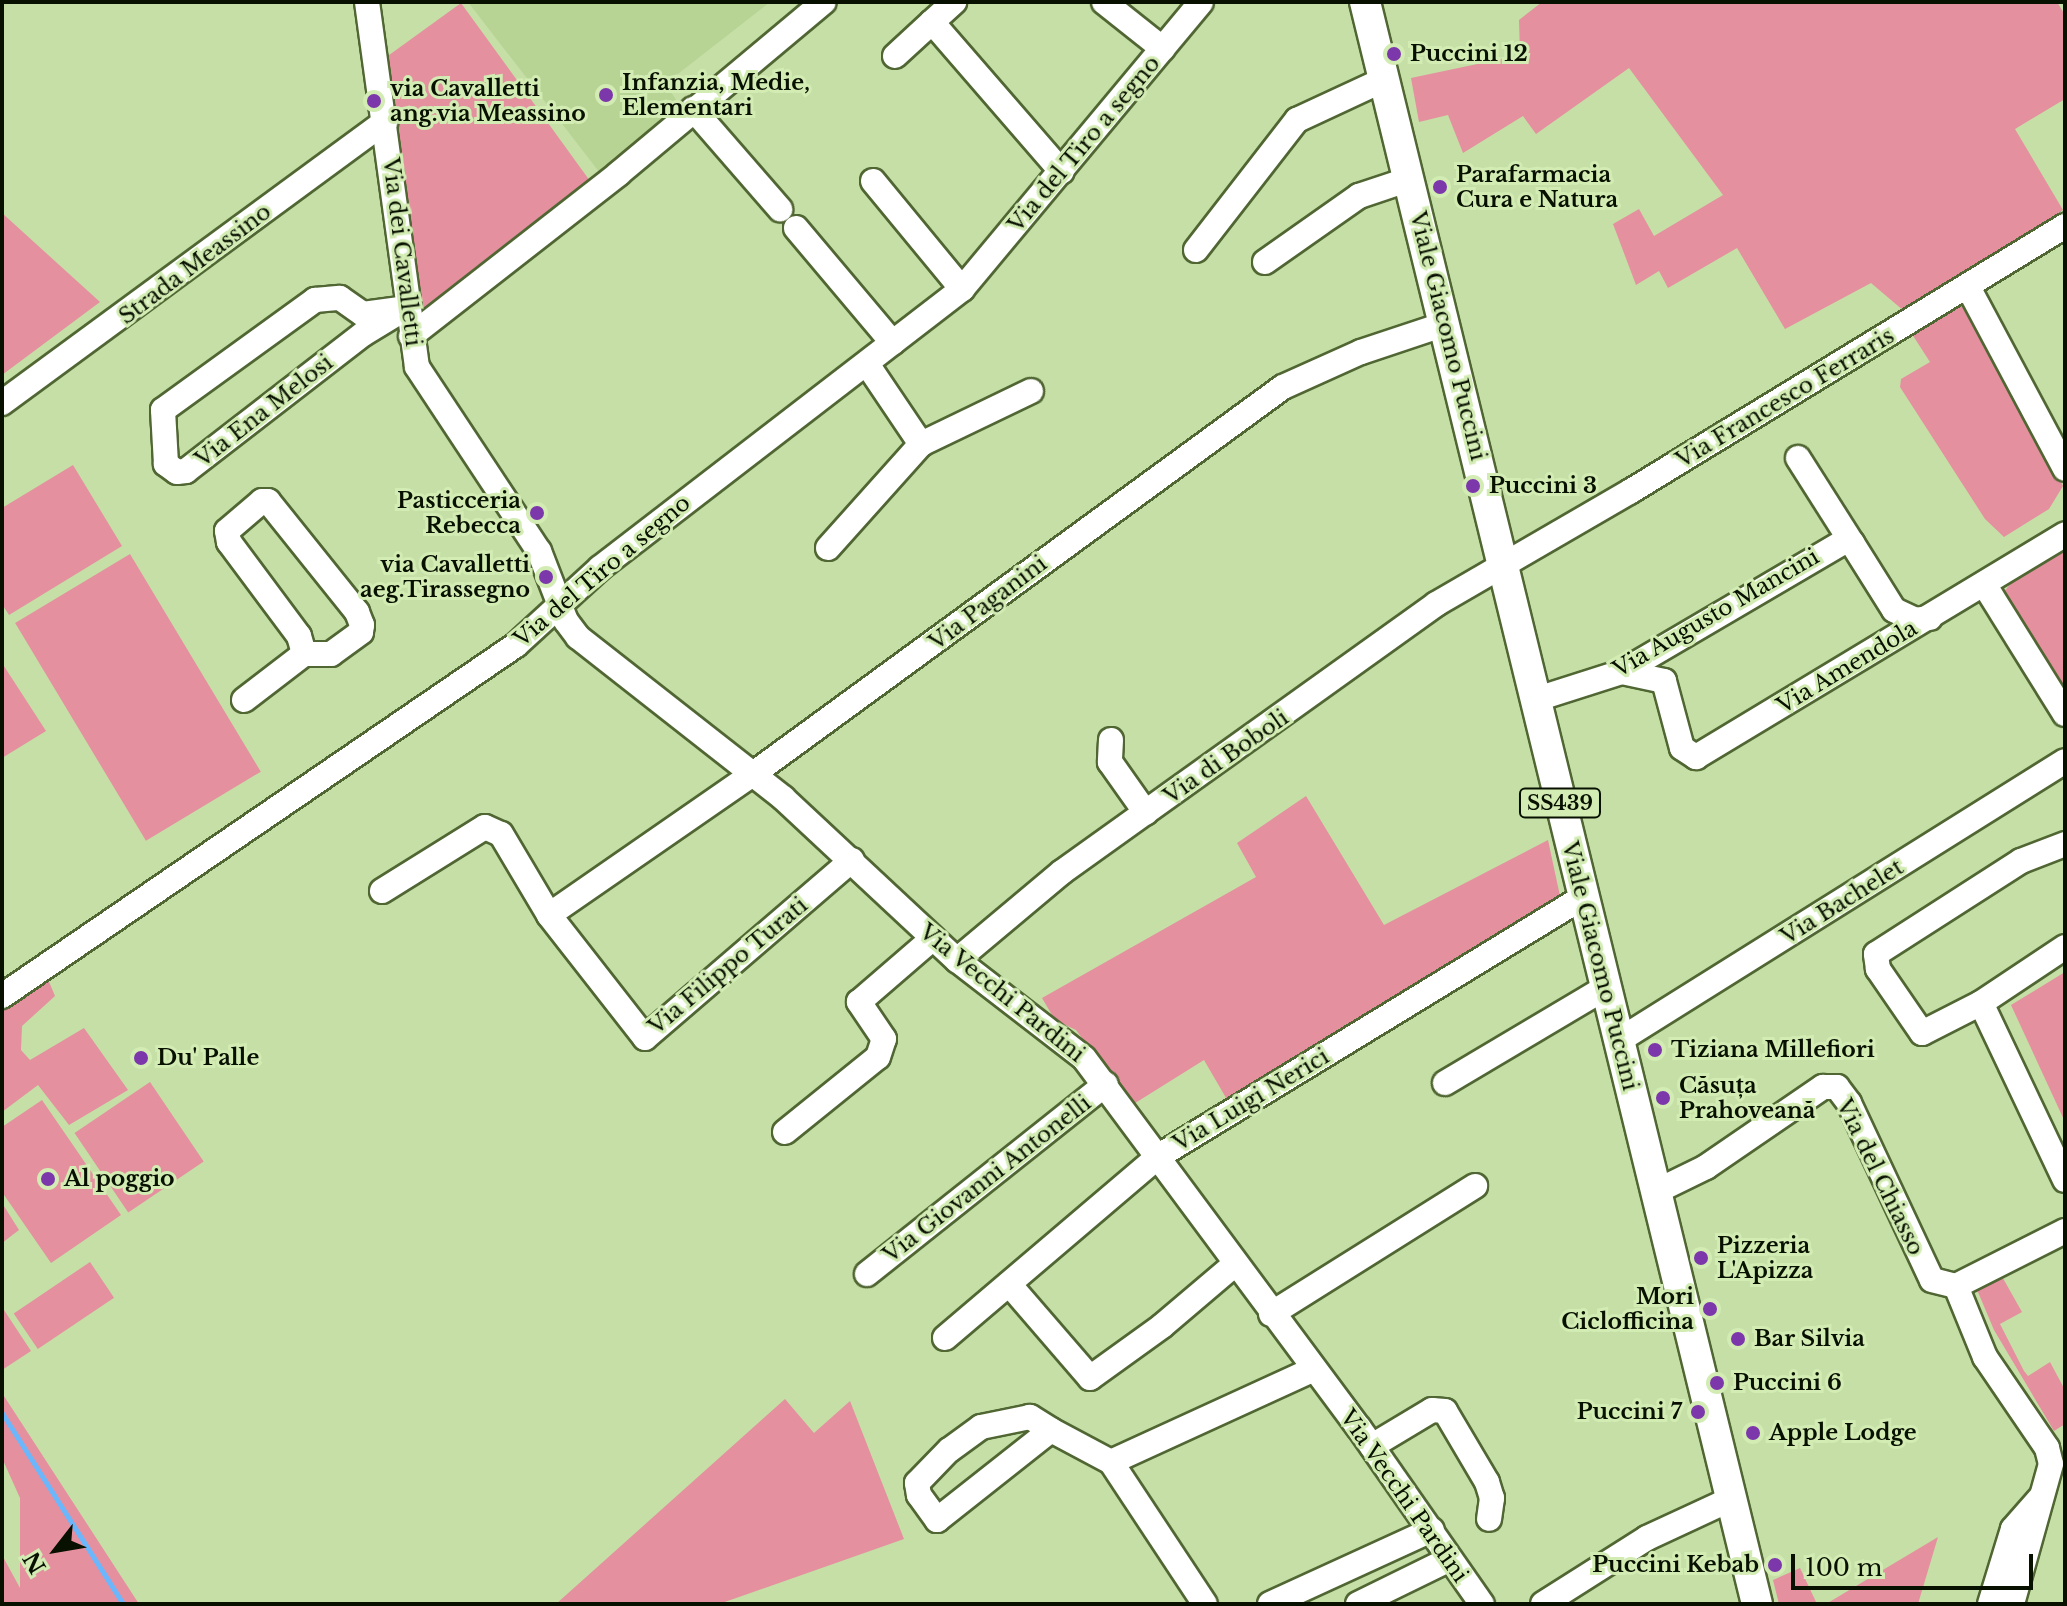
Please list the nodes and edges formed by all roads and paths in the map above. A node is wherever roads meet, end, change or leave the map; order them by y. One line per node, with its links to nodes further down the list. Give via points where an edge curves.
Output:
1 (367, 2): 12 (street, Via dei Cavalletti)
2 (824, 2): 11 (street)
3 (954, 2): 7 (street)
4 (1104, 2): 8 (street)
5 (1201, 2): 8 (street, Via del Tiro a segno)
6 (1365, 2): 10 (main road, Viale Giacomo Puccini / SS439)
7 (932, 22): 9 (street); 13 (street)
8 (1163, 49): 13 (street, Via del Tiro a segno)
9 (895, 56)
10 (1385, 79): 14 (main road, Viale Giacomo Puccini / SS439); 19 (street, via 1297,120)
11 (693, 109): 16 (street); 25 (street)
12 (386, 121): 23 (street, Via dei Cavalletti); 29 (street, Strada Meassino)
13 (1062, 172): 22 (street, Via del Tiro a segno)
14 (1410, 179): 20 (street, via 1359,196); 24 (main road, Viale Giacomo Puccini / SS439)
15 (873, 181): 22 (street)
16 (780, 209)
17 (2065, 226): 21 (street, Via Francesco Ferraris)
18 (796, 228): 26 (street)
19 (1196, 250)
20 (1265, 262)
21 (1968, 287): 30 (street); 37 (street, Via Francesco Ferraris)
22 (962, 289): 26 (street, Via del Tiro a segno)
23 (406, 308): 23 (street, Via Ena Melosi, via 363,334 186,471 166,464 163,410 315,300 340,298 363,314); 25 (street, Via dei Cavalletti)
24 (1445, 324): 37 (main road, Viale Giacomo Puccini / SS439); 52 (street, Via Paganini, via 1361,352 1283,387)
25 (411, 336): 39 (street, Via dei Cavalletti, via 417,367 539,551)
26 (893, 343): 27 (street, Via del Tiro a segno)
27 (867, 364): 31 (street); 39 (street, Via del Tiro a segno, via 659,520)
28 (1031, 391): 31 (street)
29 (2, 403)
30 (2056, 430): 33 (street)
31 (921, 444): 36 (street)
32 (1798, 458): 35 (street)
33 (2065, 469)
34 (2065, 534): 38 (street, Via Amendola)
35 (1852, 543): 40 (street); 42 (street, Via Augusto Mancini, via 1832,545)
36 (828, 548)
37 (1503, 564): 48 (main road, Viale Giacomo Puccini / SS439); 53 (street, Via di Boboli, via 1436,604)
38 (1984, 584): 41 (street, Via Amendola); 49 (street)
39 (561, 606): 52 (street, Via Vecchi Pardini, via 578,637); 63 (street, Via del Tiro a segno, via 516,645)
40 (1894, 610): 41 (street, via 1915,620); 43 (street)
41 (1930, 618): 43 (street, Via Amendola)
42 (1686, 632): 45 (street, Via Augusto Mancini); 46 (street, Via Amendola, via 1669,655)
43 (1889, 639): 46 (street, Via Amendola, via 1696,757 1682,748)
44 (304, 654): 44 (street, via 331,654 361,632 362,625 268,501 262,501 227,531 229,542 299,636); 47 (street)
45 (1622, 672): 46 (street, via 1654,675); 48 (street, Via Augusto Mancini)
46 (1668, 687)
47 (244, 700)
48 (1534, 700): 57 (main road, Viale Giacomo Puccini / SS439)
49 (2065, 714)
50 (1111, 740): 53 (street, via 1110,762)
51 (2065, 761): 65 (street, Via Bachelet)
52 (753, 774): 55 (street, Via Vecchi Pardini); 58 (street, Via Paganini)
53 (1146, 813): 61 (street, Via di Boboli, via 1062,872)
54 (2065, 844): 64 (street, via 2021,861 1876,954 1878,969 1922,1033)
55 (852, 860): 58 (street, Via Filippo Turati, via 645,1038); 59 (street, Via Vecchi Pardini)
56 (382, 891): 58 (street, Via Filippo Turati, via 485,827 501,834)
57 (1583, 897): 62 (main road, Viale Giacomo Puccini / SS439); 69 (street, Via Luigi Nerici)
58 (549, 915)
59 (932, 939): 61 (street, Via Vecchi Pardini); 68 (street, via 859,1002 884,1039 878,1057)
60 (2065, 947): 64 (street)
61 (957, 960): 67 (street, Via Vecchi Pardini, via 1067,1044)
62 (1605, 988): 65 (main road, Viale Giacomo Puccini / SS439); 66 (street)
63 (2, 996)
64 (1981, 1003): 70 (street)
65 (1618, 1041): 72 (main road, Viale Giacomo Puccini / SS439)
66 (1445, 1083)
67 (1106, 1084): 69 (street, Via Vecchi Pardini); 75 (street, Via Giovanni Antonelli)
68 (785, 1132)
69 (1159, 1156): 74 (street, Via Vecchi Pardini); 76 (street, Via Luigi Nerici)
70 (2065, 1180)
71 (1475, 1186): 78 (street)
72 (1655, 1192): 77 (street, Via del Chiasso, via 1706,1167 1823,1087 1837,1087 1927,1274 1943,1286); 85 (main road, Viale Giacomo Puccini / SS439)
73 (2065, 1231): 77 (street)
74 (1235, 1264): 76 (street, via 1090,1378); 78 (street, Via Vecchi Pardini)
75 (867, 1274)
76 (1009, 1284): 79 (street, Via Luigi Nerici)
77 (1956, 1286): 84 (street, via 1985,1357 2047,1448)
78 (1271, 1314): 80 (street, Via Vecchi Pardini)
79 (945, 1338)
80 (1312, 1370): 82 (street, Via Vecchi Pardini); 83 (street)
81 (1051, 1430): 81 (street, via 1030,1417 981,1427 917,1483 919,1495 937,1520); 83 (street)
82 (1372, 1446): 86 (street, via 1432,1410 1445,1411 1487,1482 1492,1498); 87 (street, Via Vecchi Pardini)
83 (1111, 1462): 89 (street)
84 (2048, 1489): 95 (street, via 2013,1529); 96 (street)
85 (1731, 1499): 93 (street, via 1647,1538); 94 (main road, Viale Giacomo Puccini / SS439)
86 (1489, 1519)
87 (1432, 1530): 88 (street, Via Vecchi Pardini); 90 (street)
88 (1450, 1559): 91 (street); 92 (street, Via Vecchi Pardini)
89 (1205, 1604)
90 (1270, 1604)
91 (1358, 1604)
92 (1482, 1604)
93 (1543, 1604)
94 (1757, 1604)
95 (1990, 1604)
96 (2012, 1604)

